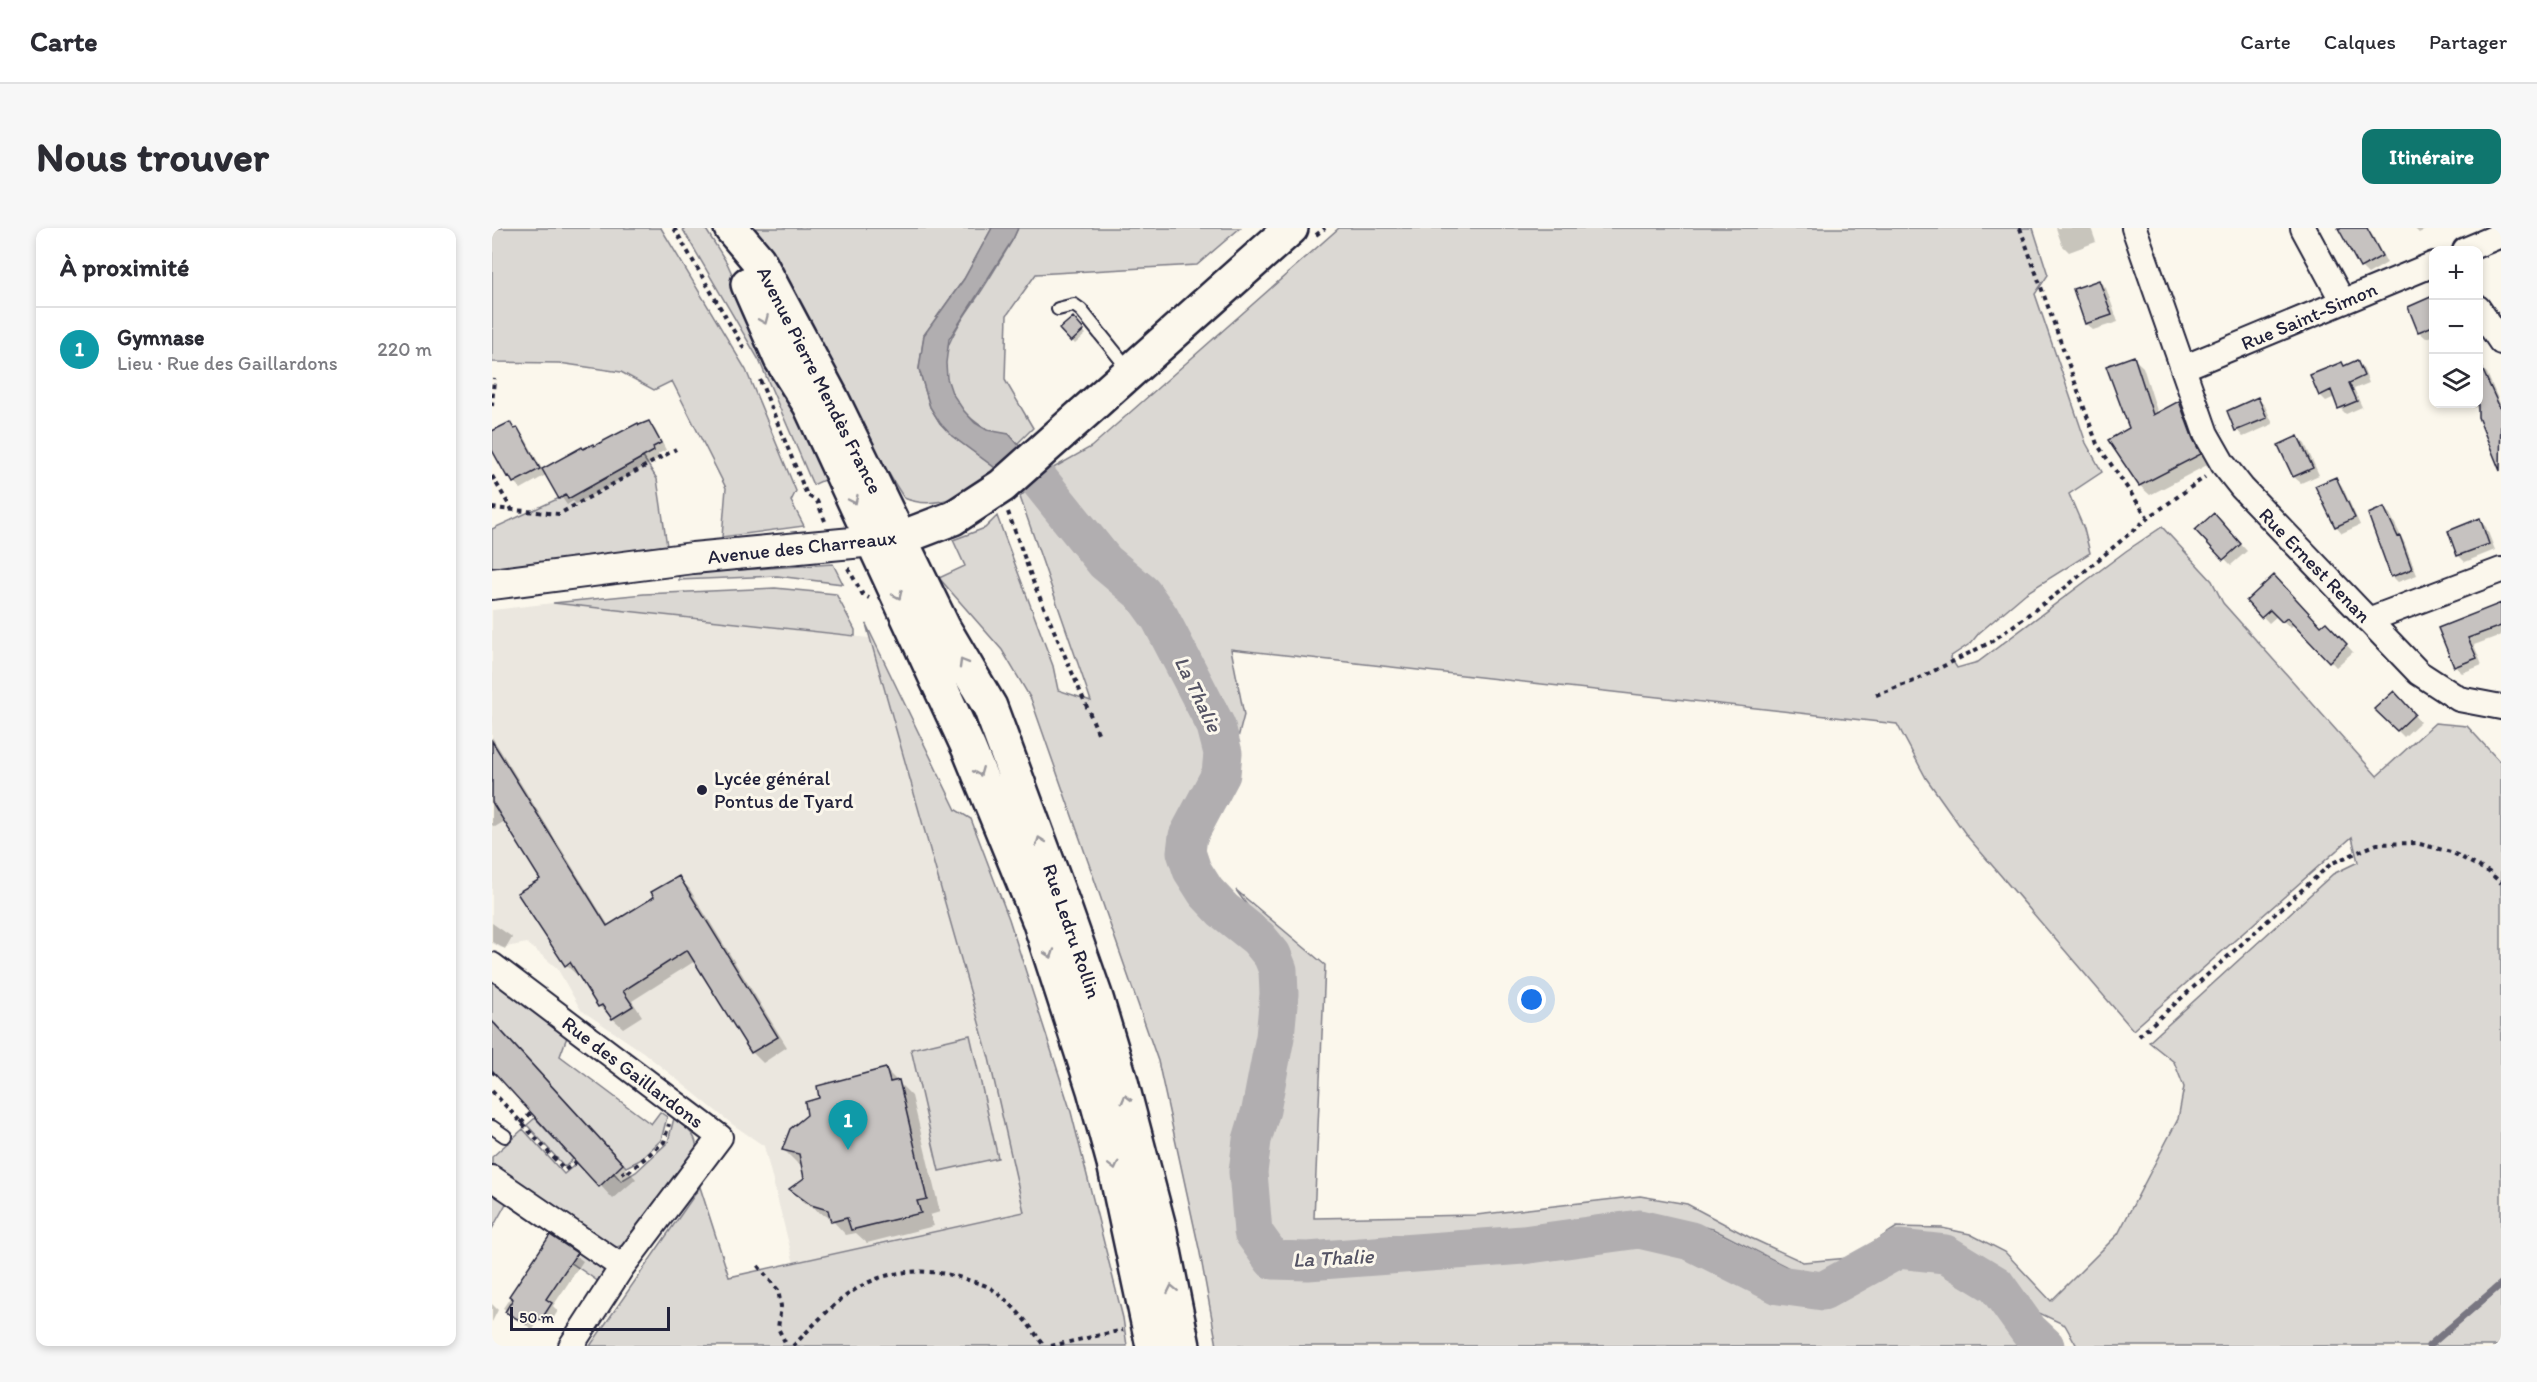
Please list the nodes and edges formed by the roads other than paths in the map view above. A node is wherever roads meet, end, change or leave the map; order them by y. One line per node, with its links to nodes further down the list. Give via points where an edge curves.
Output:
1 (723, 228): 15 (main road, Avenue Pierre Mendès France, one-way to 15, via 781,359)
2 (731, 228): 15 (main road, Avenue Pierre Mendès France, via 758,260 831,397)
3 (1291, 228): 14 (main road, Avenue des Charreaux)
4 (2134, 228): 13 (street, Rue Ernest Renan)
5 (2303, 228): 9 (street)
6 (2501, 236): 7 (street)
7 (2475, 246)
8 (2429, 266): 9 (street, Rue Saint-Simon)
9 (2343, 302): 13 (street, Rue Saint-Simon)
10 (1058, 309): 14 (lane, via 1074,305 1081,310)
11 (2483, 315): 12 (street)
12 (2501, 342)
13 (2184, 368): 18 (street, Rue Ernest Renan, via 2206,434 2223,464)
14 (1131, 372): 15 (main road, Avenue des Charreaux, via 998,489 953,518)
15 (887, 540): 17 (street, Avenue des Charreaux, via 693,558); 25 (main road, Rue Ledru Rollin, one-way to 25, via 1039,920 1069,1009 1114,1163); 27 (main road, Rue Ledru Rollin, one-way to 15, via 1141,1153 1087,973 990,707)
16 (2501, 570): 18 (street)
17 (492, 584)
18 (2368, 620): 19 (street, Rue Ernest Renan, via 2419,673 2439,688 2459,699)
19 (2501, 707)
20 (492, 965): 24 (street, Rue des Gaillardons, via 720,1137)
21 (492, 1127): 22 (lane)
22 (505, 1136)
23 (492, 1178): 24 (street)
24 (622, 1267): 26 (street)
25 (1142, 1337)
26 (571, 1346)
27 (1183, 1346)

